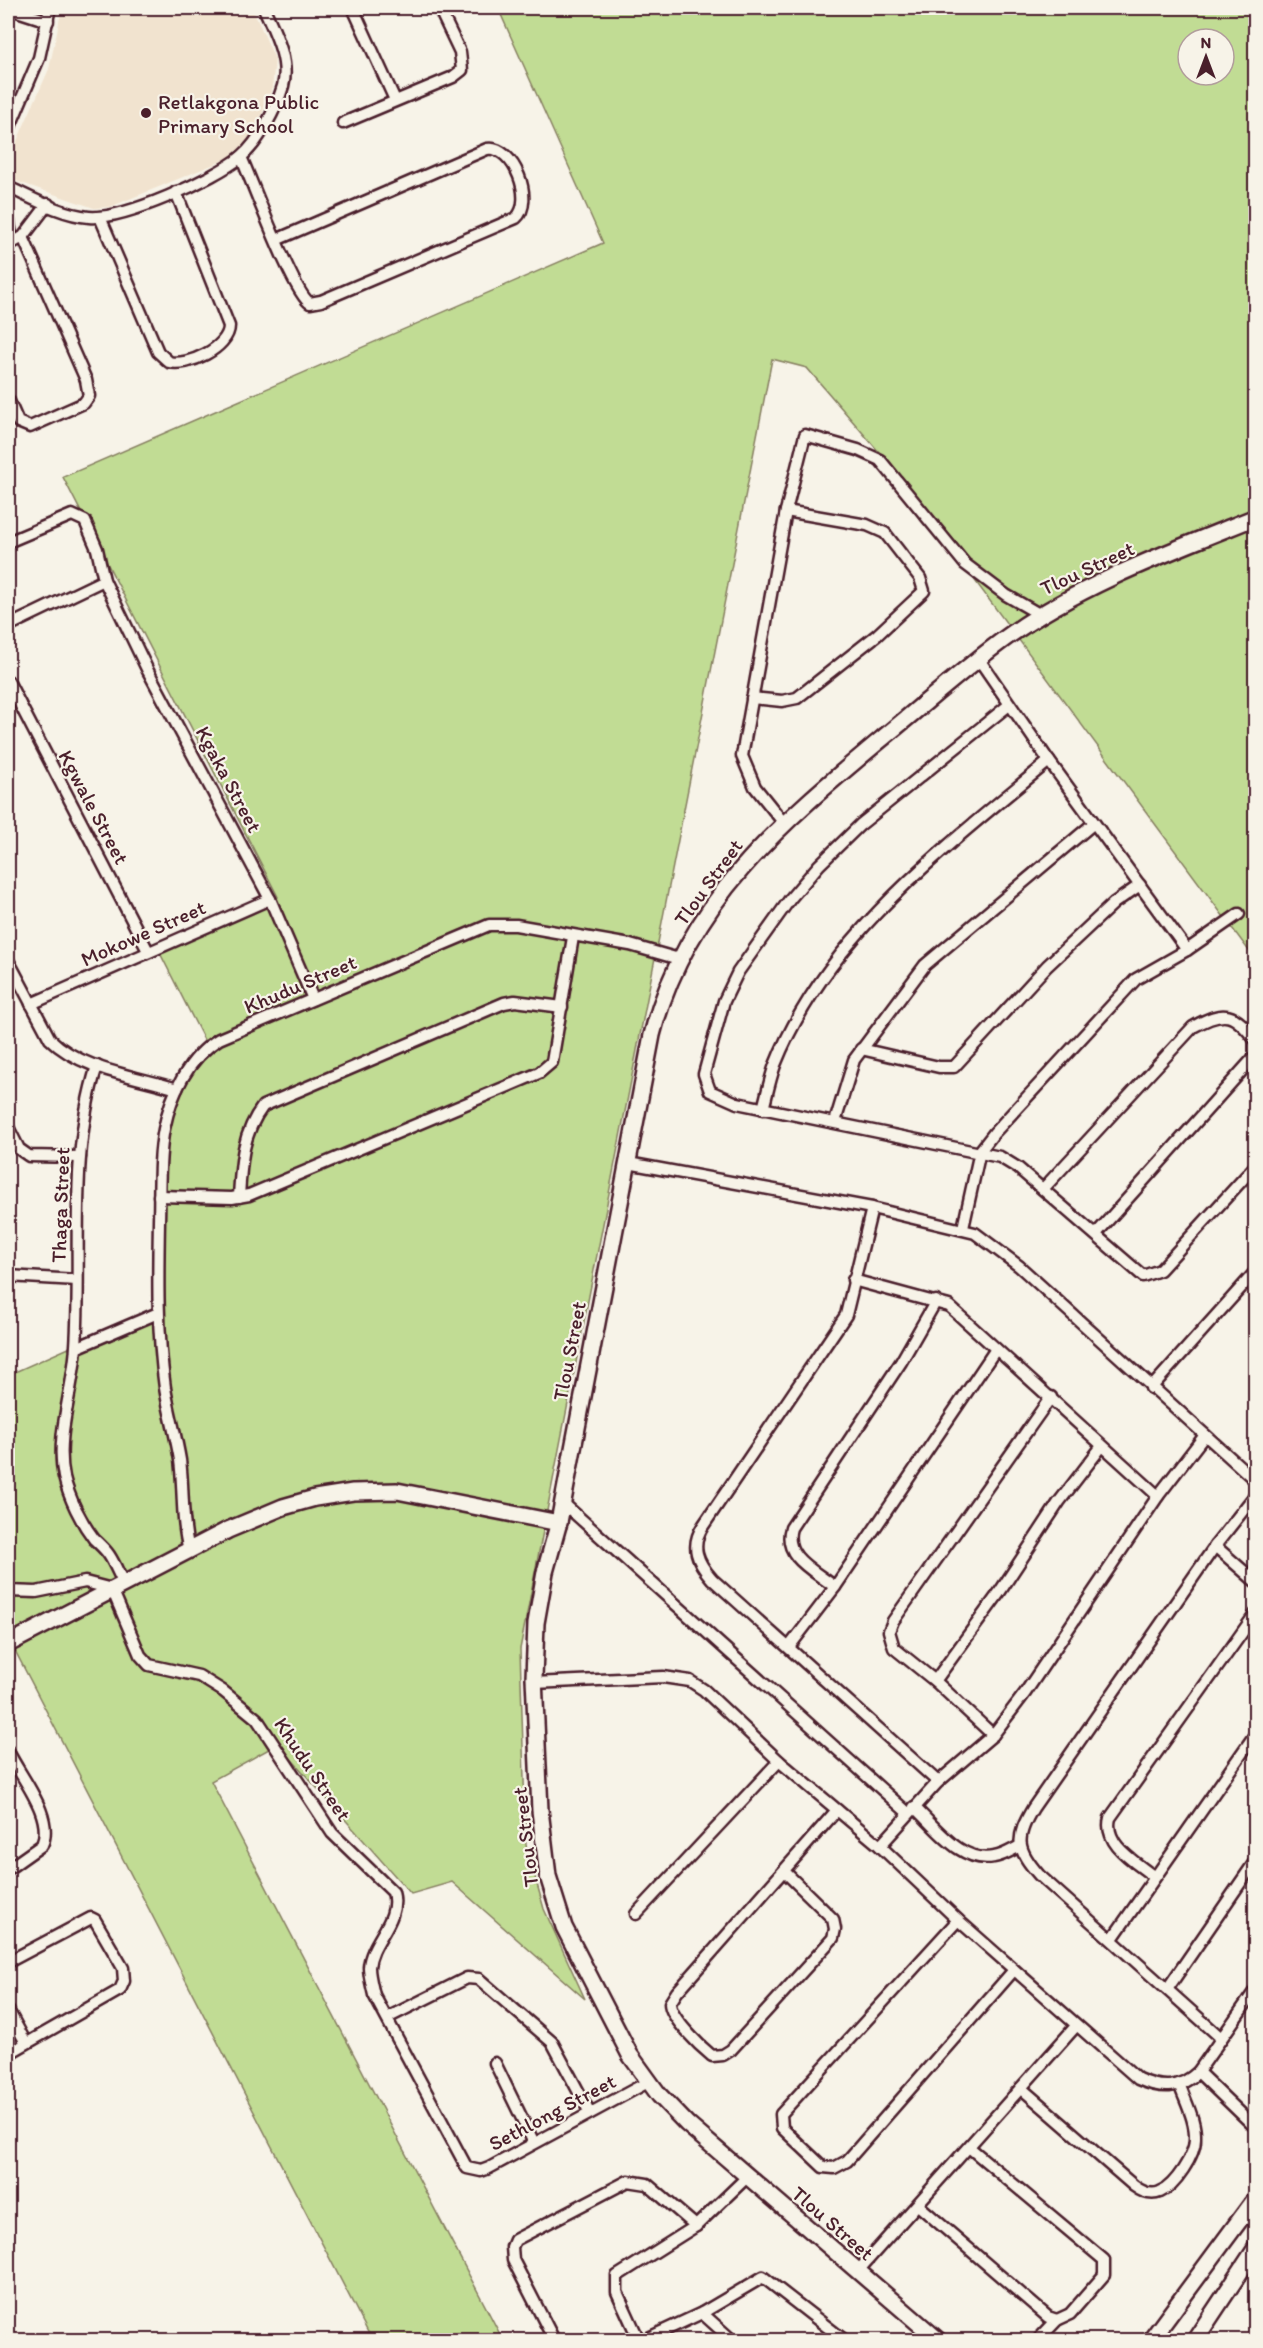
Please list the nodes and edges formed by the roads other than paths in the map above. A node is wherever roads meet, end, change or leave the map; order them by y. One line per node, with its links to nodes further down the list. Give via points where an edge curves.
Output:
1 (8, 8): 6 (street)
2 (50, 8): 6 (street)
3 (264, 8): 10 (street, via 281,50 283,86 256,140)
4 (353, 8): 7 (street)
5 (439, 8): 7 (street, via 460,52 462,70)
6 (48, 21): 9 (street, via 39,57)
7 (395, 100): 8 (street)
8 (343, 123)
9 (8, 131)
10 (242, 157): 12 (street); 16 (street)
11 (8, 187): 13 (street)
12 (176, 192): 15 (street); 15 (street, via 229,326 221,346 184,362 169,362 158,352)
13 (48, 204): 15 (street, via 85,217); 17 (street)
14 (8, 215): 17 (street)
15 (100, 217)
16 (276, 240): 16 (street, via 302,297 315,303 516,218 524,201 508,157 496,149 486,149)
17 (14, 242): 18 (street, via 86,380 89,396 84,403 30,427 18,422)
18 (8, 399)
19 (786, 511): 23 (street, via 805,435 858,450 887,466 965,564); 27 (street); 27 (street, via 853,522 885,532 920,578 924,591 892,622 797,698)
20 (1256, 517): 23 (street, Tlou Street, via 1129,570)
21 (8, 542): 22 (street, Kgaka Street, via 59,518 79,516 91,534)
22 (104, 580): 24 (street); 33 (street, Kgaka Street)
23 (1039, 614): 25 (street, Tlou Street)
24 (8, 626)
25 (978, 658): 28 (street); 30 (street, Tlou Street)
26 (8, 681): 37 (street, Kgwale Street)
27 (752, 698): 30 (street, via 742,756 755,788)
28 (1009, 705): 29 (street); 48 (street, via 860,825 819,865 734,978 707,1054 704,1079 710,1091 723,1099)
29 (1049, 762): 31 (street); 48 (street, via 916,872 847,944 793,1027 775,1066)
30 (783, 822): 39 (street, Tlou Street, via 733,879)
31 (1094, 823): 32 (street); 44 (street, via 936,952)
32 (1140, 885): 36 (street); 44 (street, via 1114,903 1047,966 954,1067)
33 (270, 899): 37 (street, Mokowe Street); 40 (street, Kgaka Street)
34 (1239, 914): 36 (street)
35 (573, 937): 39 (street, Khudu Street, via 630,945); 40 (street, Khudu Street, via 516,925 489,925); 42 (street)
36 (1187, 950): 51 (street, via 1136,979)
37 (148, 951): 41 (street, Mokowe Street)
38 (8, 960): 41 (street)
39 (679, 960): 53 (street, Tlou Street, via 652,1035)
40 (313, 999): 47 (street, Khudu Street, via 206,1048 189,1066)
41 (31, 1004): 46 (street, via 50,1039)
42 (562, 1007): 57 (street, via 552,1062 539,1073 294,1178); 57 (street, via 504,1003 263,1106 253,1119 241,1150)
43 (1256, 1041): 55 (street, via 1233,1016 1221,1015 1192,1027)
44 (861, 1049): 49 (street, via 848,1075)
45 (1256, 1055): 60 (street)
46 (97, 1065): 47 (street); 52 (street, Thaga Street, via 84,1115)
47 (177, 1089): 56 (street, Khudu Street, via 164,1129)
48 (763, 1109): 49 (street)
49 (835, 1122): 51 (street)
50 (8, 1126): 52 (street, via 19,1149 29,1156)
51 (980, 1151): 55 (street, via 1000,1157); 59 (street)
52 (80, 1158): 63 (street, Thaga Street)
53 (628, 1163): 58 (street); 76 (street, Tlou Street)
54 (1256, 1165): 60 (street, via 1167,1262 1150,1275 1138,1273)
55 (1043, 1189): 60 (street)
56 (159, 1196): 57 (street); 66 (street, Khudu Street)
57 (239, 1197)
58 (872, 1208): 59 (street); 64 (street)
59 (963, 1228): 69 (street, via 985,1239 1019,1266)
60 (1096, 1234)
61 (1256, 1271): 69 (street)
62 (8, 1276): 63 (street)
63 (77, 1280): 67 (street, Thaga Street)
64 (853, 1280): 65 (street); 86 (street, via 846,1315 834,1336 696,1536 697,1559 702,1569)
65 (936, 1301): 68 (street, via 958,1313); 82 (street, via 901,1362 791,1528 791,1551)
66 (158, 1313): 67 (street); 79 (street, Khudu Street, via 165,1389 182,1474 182,1521)
67 (76, 1347): 81 (street, Thaga Street, via 64,1425 64,1475 82,1520 109,1555)
68 (996, 1349): 70 (street); 82 (street)
69 (1151, 1388): 71 (street)
70 (1052, 1397): 72 (street); 87 (street, via 893,1621 889,1631 894,1648)
71 (1205, 1435): 73 (street); 75 (street)
72 (1102, 1446): 75 (street); 87 (street)
73 (1256, 1481)
74 (1256, 1494): 78 (street)
75 (1158, 1496): 90 (street)
76 (562, 1503): 77 (street, Tlou Street); 96 (street)
77 (559, 1523): 79 (street, via 397,1491 353,1492 283,1507); 88 (street, Tlou Street, via 536,1623)
78 (1215, 1546): 80 (street); 98 (street, via 1033,1808 1023,1824)
79 (189, 1550): 81 (street)
80 (1256, 1582)
81 (118, 1587): 83 (street, via 85,1582 36,1592); 85 (street); 111 (street, Khudu Street, via 144,1660 149,1665 200,1676 257,1719 332,1833 391,1888 395,1900 393,1913 369,1967 374,1995)
82 (835, 1587): 86 (street)
83 (8, 1591)
84 (1256, 1613): 102 (street, via 1110,1818 1113,1842)
85 (8, 1644)
86 (789, 1647): 94 (street)
87 (935, 1681): 90 (street)
88 (534, 1683): 92 (street, via 663,1677 690,1681); 118 (street, Tlou Street, via 540,1809 555,1904 602,2004)
89 (1256, 1733): 102 (street)
90 (993, 1735): 94 (street)
91 (8, 1751): 93 (street)
92 (779, 1761): 95 (street); 103 (street)
93 (12, 1774): 100 (street, via 44,1816 45,1840)
94 (938, 1782): 96 (street)
95 (837, 1810): 97 (street); 101 (street)
96 (911, 1810): 97 (street); 98 (street, via 960,1850 976,1858 995,1857)
97 (880, 1846): 104 (street)
98 (1020, 1846): 105 (street, via 1039,1875)
99 (1256, 1860): 108 (street)
100 (8, 1869)
101 (785, 1872): 101 (street, via 670,2003 673,2015 712,2056 731,2050 833,1938 833,1919)
102 (1154, 1877): 105 (street)
103 (636, 1914)
104 (958, 1920): 107 (street); 107 (street, via 781,2114 782,2128 823,2167 834,2168 847,2161)
105 (1112, 1939): 108 (street)
106 (8, 1962): 114 (street, via 91,1918 123,1968 120,1990)
107 (1014, 1970): 112 (street)
108 (1168, 1988): 113 (street)
109 (1256, 1989): 113 (street)
110 (8, 2010): 114 (street)
111 (387, 2018): 121 (street, via 467,1978 479,1979 559,2050); 125 (street, Khudu Street, via 462,2162)
112 (1076, 2026): 119 (street, via 1138,2079 1154,2086); 120 (street)
113 (1221, 2037): 117 (street)
114 (26, 2043): 115 (street)
115 (8, 2054)
116 (495, 2063): 123 (street)
117 (1198, 2072): 119 (street); 122 (street)
118 (648, 2082): 121 (street, Sethlong Street); 126 (street, Tlou Street, via 687,2124)
119 (1180, 2086): 120 (street, via 1194,2122 1194,2149 1169,2185 1161,2192 1150,2193 1134,2186)
120 (1021, 2088): 124 (street)
121 (590, 2113): 123 (street, Sethlong Street)
122 (1256, 2128)
123 (534, 2143): 125 (street, Sethlong Street, via 489,2168)
124 (970, 2148): 128 (street); 133 (street, via 1104,2260 1104,2275 1070,2314)
125 (473, 2170)
126 (747, 2177): 129 (street); 131 (street, Tlou Street)
127 (1256, 2198): 141 (street)
128 (918, 2205): 131 (street); 133 (street, via 1048,2317)
129 (696, 2226): 134 (street, via 647,2184 628,2181 520,2236 512,2247 513,2260); 135 (street, via 624,2269 615,2281)
130 (1256, 2248): 142 (street)
131 (857, 2272): 139 (street, Tlou Street)
132 (702, 2313): 136 (street); 137 (street); 138 (street, via 758,2278 766,2277)
133 (1057, 2320): 140 (street)
134 (554, 2340)
135 (639, 2340)
136 (644, 2340)
137 (732, 2340)
138 (844, 2340)
139 (938, 2340)
140 (1038, 2340)
141 (1151, 2340)
142 (1195, 2340)

